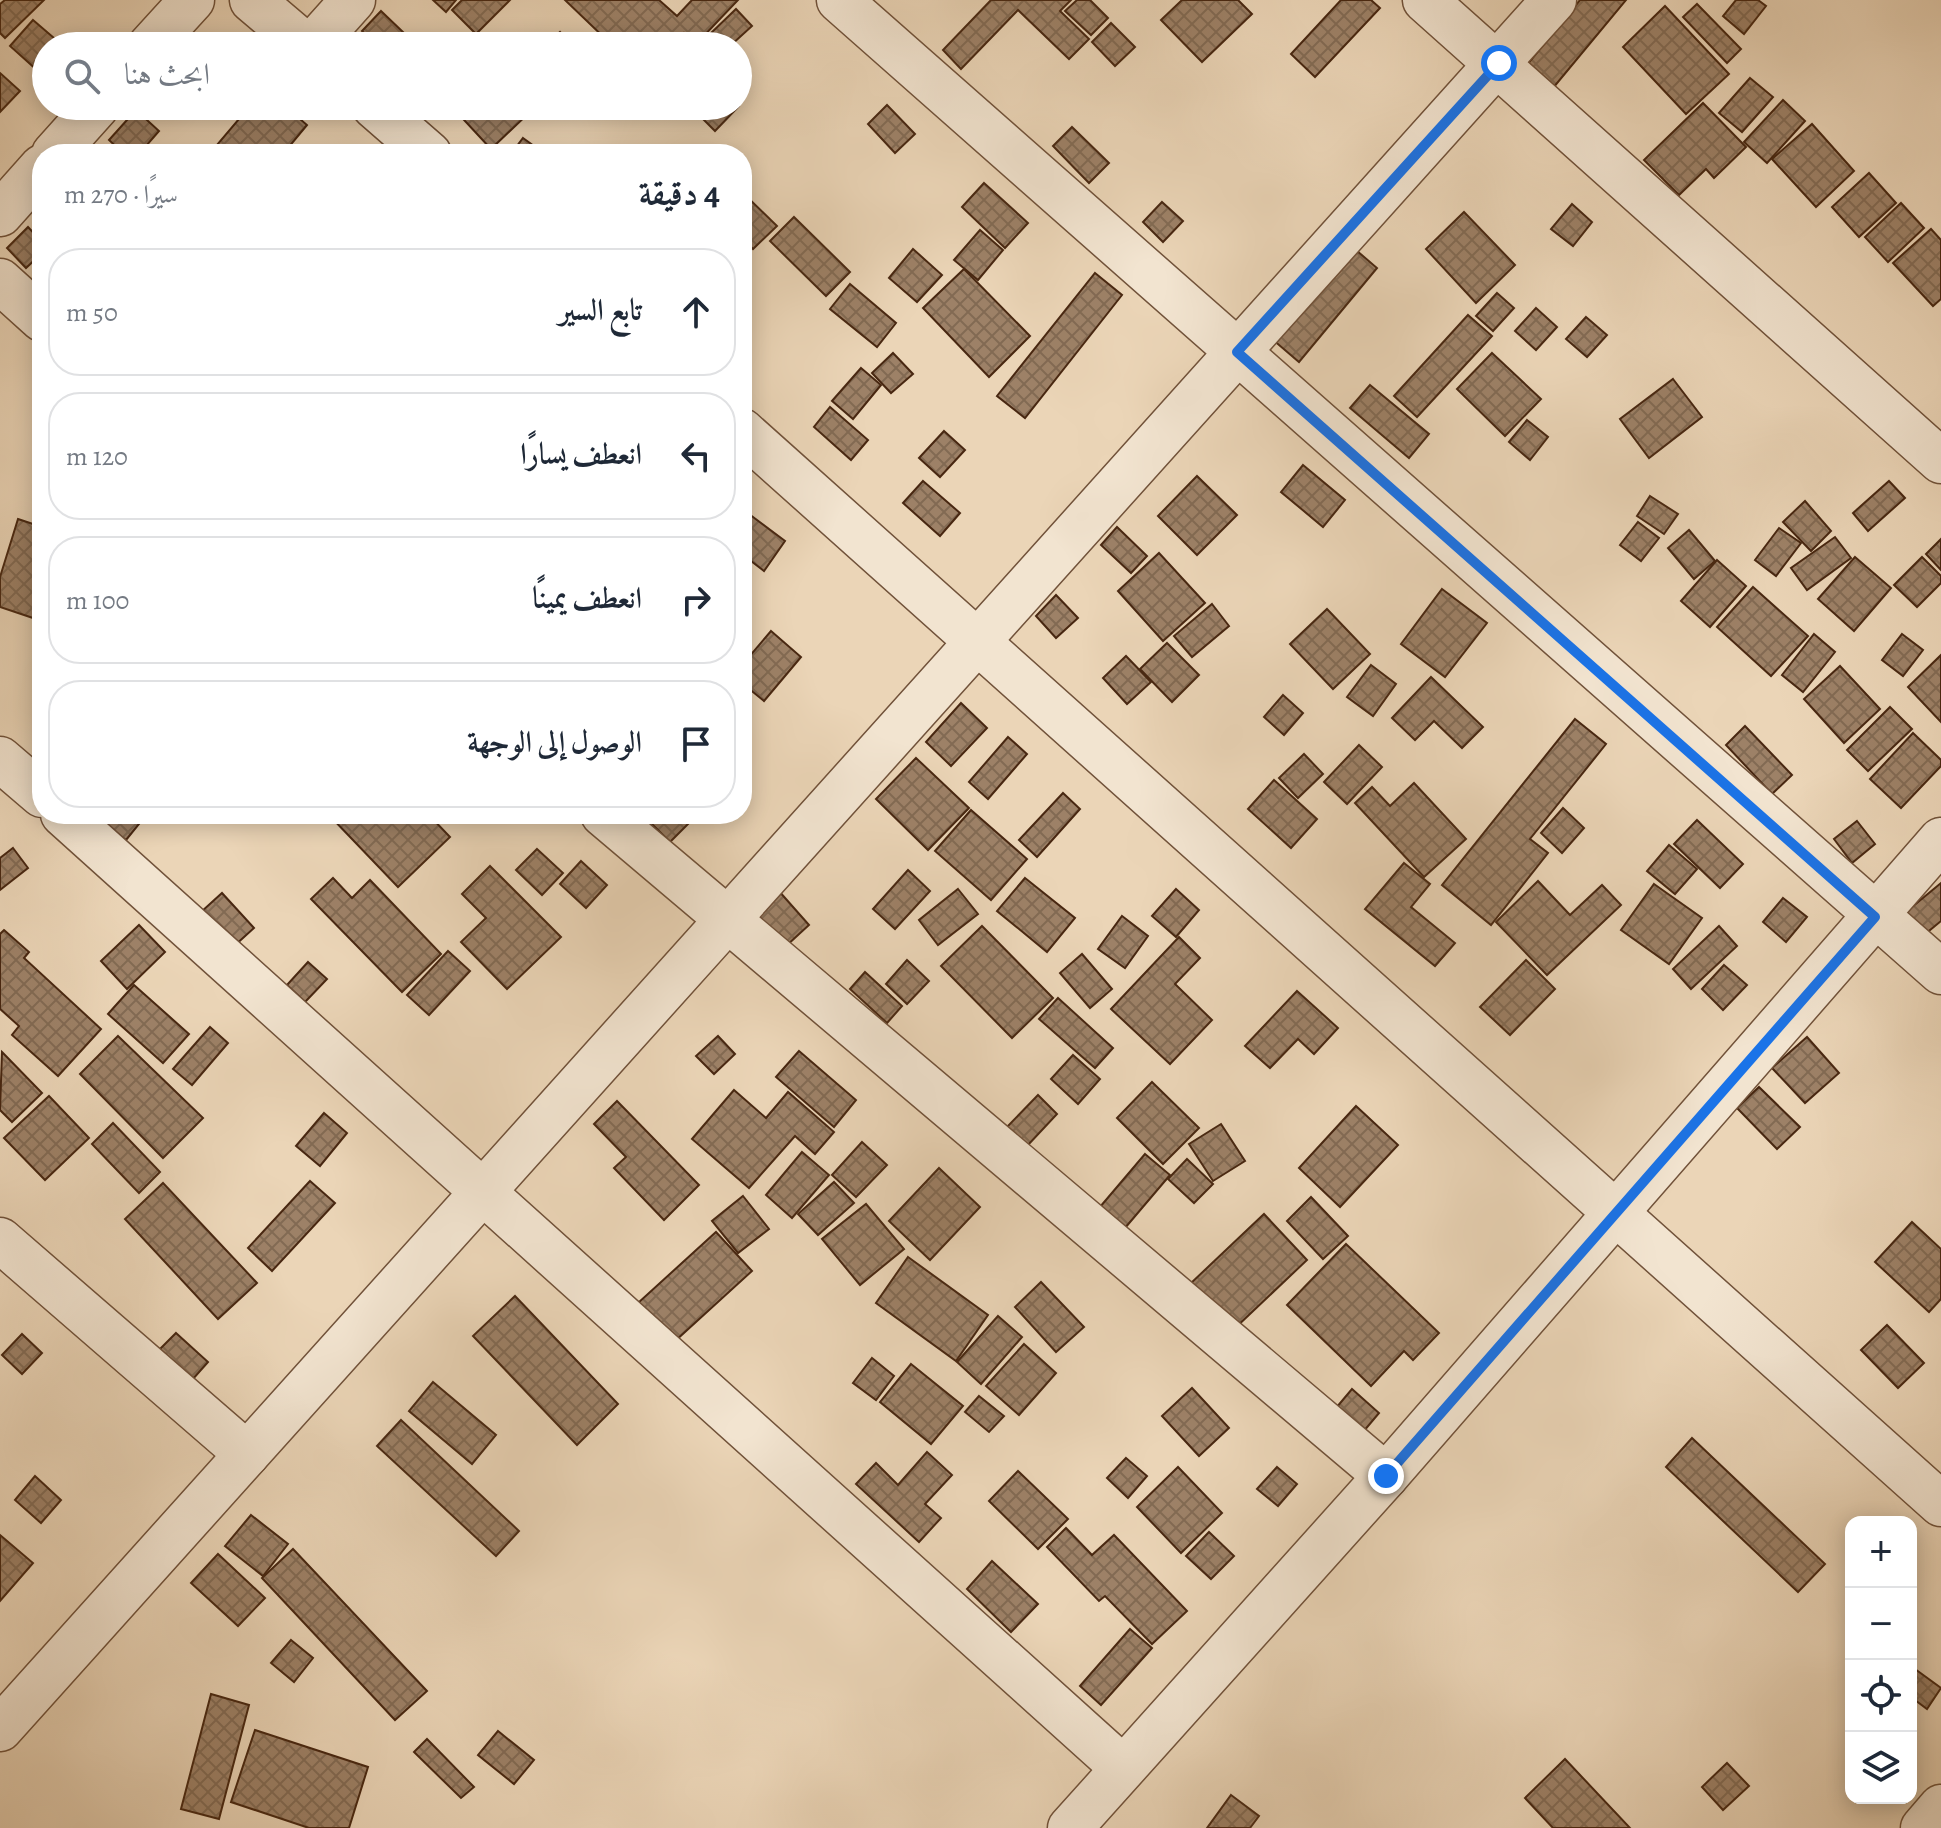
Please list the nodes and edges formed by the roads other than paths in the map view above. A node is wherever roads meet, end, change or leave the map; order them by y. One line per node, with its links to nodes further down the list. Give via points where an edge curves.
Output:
1 (192, 0): 7 (street)
2 (252, 0): 8 (street)
3 (353, 0): 9 (street)
4 (839, 0): 19 (street)
5 (1425, 0): 10 (street)
6 (1554, 0): 10 (street)
7 (163, 32)
8 (292, 32)
9 (322, 32)
10 (1499, 63): 19 (street); 21 (street)
11 (84, 120): 13 (street)
12 (390, 120): 14 (street)
13 (63, 144)
14 (418, 144)
15 (32, 178): 16 (street)
16 (0, 214)
17 (0, 281): 18 (street)
18 (32, 310)
19 (1237, 352): 22 (street); 28 (street)
20 (752, 440): 22 (street)
21 (1941, 461)
22 (979, 640): 29 (street); 32 (street)
23 (0, 759): 24 (street)
24 (32, 786)
25 (74, 824): 31 (street)
26 (615, 824): 29 (street)
27 (1941, 840): 28 (street)
28 (1875, 917): 30 (street); 32 (street)
29 (727, 921): 31 (street); 35 (street)
30 (1941, 972)
31 (482, 1193): 34 (street); 38 (street)
32 (1618, 1212): 35 (street); 36 (street)
33 (0, 1240): 34 (street)
34 (247, 1454): 37 (street)
35 (1386, 1476): 38 (street)
36 (1941, 1504)
37 (3, 1722)
38 (1123, 1768): 40 (street)
39 (1941, 1807): 41 (street)
40 (1070, 1828)
41 (1923, 1828)

